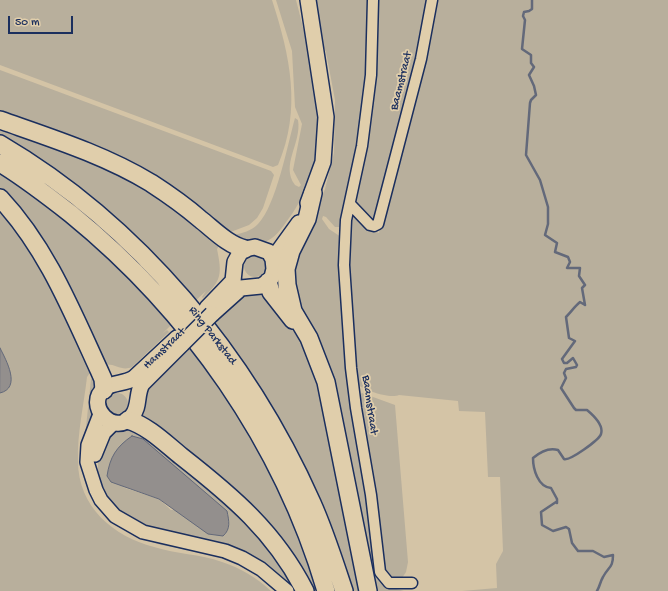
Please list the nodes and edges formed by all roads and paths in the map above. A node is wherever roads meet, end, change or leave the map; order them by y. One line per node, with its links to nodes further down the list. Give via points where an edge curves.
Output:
1 (299, 0): 5 (main road, via 304,24)
2 (308, 0): 5 (main road)
3 (373, 0): 11 (street, Baamstraat, via 372,75 362,146)
4 (432, 0): 11 (street, Baamstraat, via 421,59 378,224 370,225)
5 (313, 41): 9 (main road, via 322,82 326,129 322,162)
6 (0, 120): 13 (highway, via 84,151 136,174 175,199 225,240)
7 (0, 144): 27 (highway, Ring Parkstad, via 48,174 111,225 141,254 202,322 237,369 282,444 312,503)
8 (0, 163): 26 (highway, Ring Parkstad, via 50,197 98,237 144,281 217,368 281,476 314,552)
9 (313, 193): 12 (main road, via 284,230); 14 (main road, via 300,222); 17 (highway, via 307,219 291,251 286,279 293,311)
10 (0, 198): 19 (highway, via 29,232 46,260 99,370)
11 (350, 204): 23 (street, Baamstraat, via 345,234 344,265 350,361 380,572 389,583)
12 (262, 248): 13 (main road); 14 (main road, via 269,252)
13 (245, 249): 16 (main road, Hamstraat, via 237,257 233,281)
14 (273, 260): 15 (main road, via 274,269)
15 (268, 282): 16 (main road, Hamstraat, via 261,286 240,288); 17 (highway, via 278,302)
16 (210, 311): 18 (main road, Hamstraat)
17 (309, 338): 28 (highway, via 326,382)
18 (179, 341): 19 (main road, Hamstraat, via 128,382 109,386); 21 (main road, Hamstraat, via 138,390 136,410)
19 (104, 390): 20 (main road, via 98,401)
20 (100, 414): 21 (main road, via 105,419); 22 (street, via 87,451 87,462)
21 (121, 421): 22 (street, Hamstraat, via 104,433); 25 (highway, via 140,425 161,440 248,512 283,554)
22 (91, 470): 24 (street, via 93,483 101,500 122,521 153,536 210,547 242,558 265,572)
23 (412, 583)
24 (287, 591)
25 (305, 591)
26 (326, 591)
27 (344, 591)
28 (368, 591)

